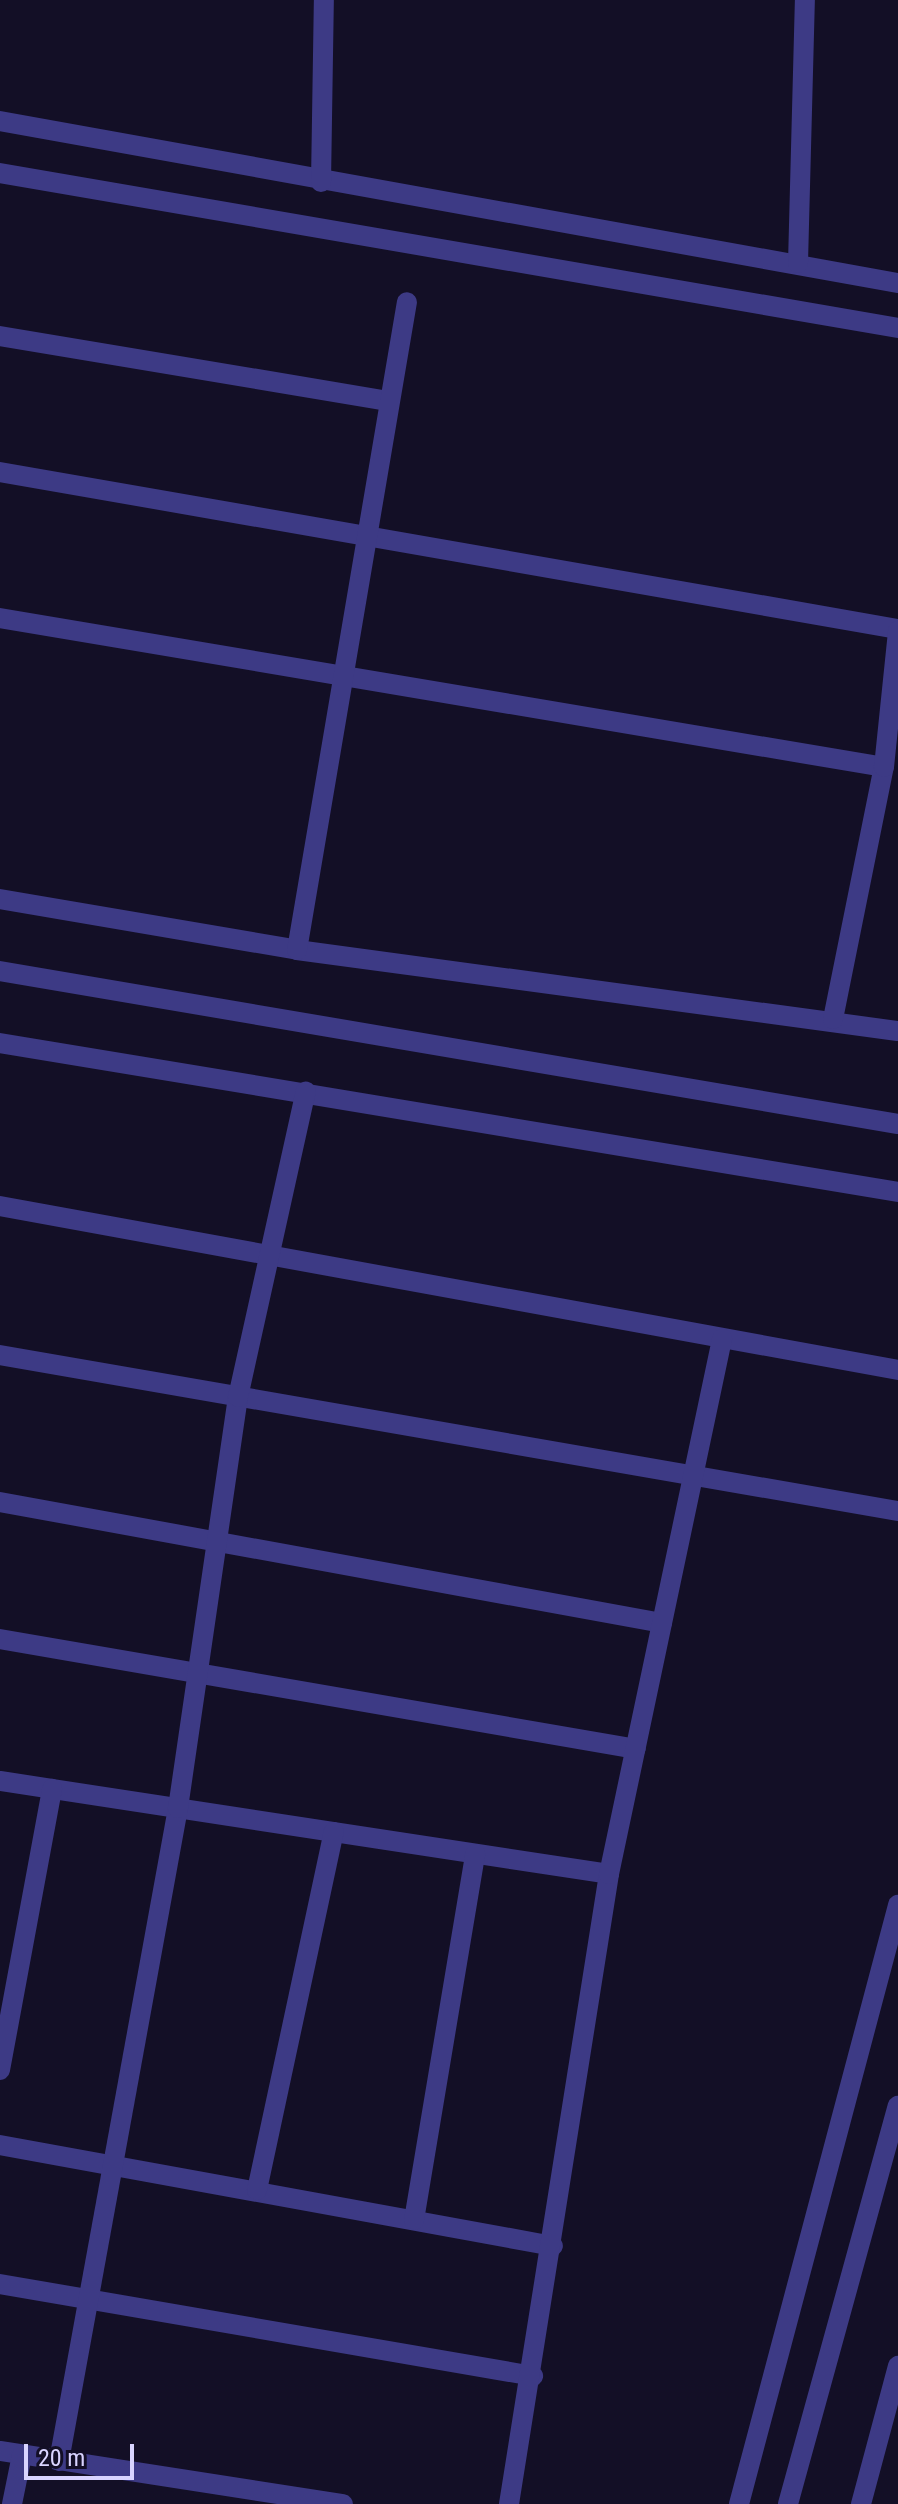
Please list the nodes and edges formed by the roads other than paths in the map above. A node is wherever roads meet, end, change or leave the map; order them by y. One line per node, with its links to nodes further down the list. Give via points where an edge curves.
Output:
1 (324, 0): 5 (street)
2 (805, 0): 6 (street)
3 (0, 121): 5 (street)
4 (0, 173): 9 (street)
5 (321, 182): 6 (street)
6 (798, 263): 7 (street)
7 (898, 283)
8 (407, 302): 11 (street)
9 (898, 328)
10 (0, 336): 11 (street)
11 (389, 401): 13 (street)
12 (0, 472): 13 (street)
13 (363, 538): 15 (street); 16 (street)
14 (0, 618): 16 (street)
15 (898, 630): 17 (street)
16 (339, 673): 17 (street); 19 (street)
17 (884, 767): 21 (street)
18 (0, 899): 19 (street)
19 (297, 950): 21 (street)
20 (0, 971): 25 (street)
21 (833, 1019): 22 (street)
22 (898, 1031)
23 (0, 1043): 24 (street)
24 (306, 1091): 26 (street); 28 (street)
25 (898, 1124)
26 (898, 1192)
27 (0, 1206): 28 (street)
28 (264, 1253): 29 (street); 32 (street)
29 (722, 1339): 31 (street); 33 (street)
30 (0, 1355): 32 (street)
31 (898, 1370)
32 (238, 1397): 33 (street); 36 (street)
33 (694, 1473): 35 (street); 37 (street)
34 (0, 1502): 36 (street)
35 (898, 1511)
36 (217, 1542): 37 (street); 39 (street)
37 (662, 1623): 40 (street)
38 (0, 1639): 39 (street)
39 (197, 1673): 40 (street); 43 (street)
40 (636, 1749): 46 (street)
41 (0, 1781): 42 (street)
42 (52, 1789): 43 (street); 48 (street)
43 (178, 1808): 44 (street); 51 (street)
44 (334, 1832): 45 (street); 52 (street)
45 (475, 1854): 46 (street); 53 (street)
46 (609, 1874): 54 (street)
47 (898, 1905): 65 (street)
48 (0, 2070)
49 (898, 2106): 66 (street)
50 (0, 2145): 51 (street)
51 (115, 2163): 52 (street); 56 (street)
52 (257, 2190): 53 (street)
53 (414, 2220): 54 (street)
54 (553, 2246): 58 (street)
55 (0, 2284): 56 (street)
56 (91, 2300): 58 (street); 61 (street)
57 (898, 2366): 67 (street)
58 (533, 2376): 64 (street)
59 (0, 2451): 60 (street)
60 (22, 2455): 61 (street); 62 (street)
61 (59, 2461): 63 (street)
62 (12, 2504)
63 (343, 2504)
64 (509, 2504)
65 (739, 2504)
66 (788, 2504)
67 (861, 2504)

